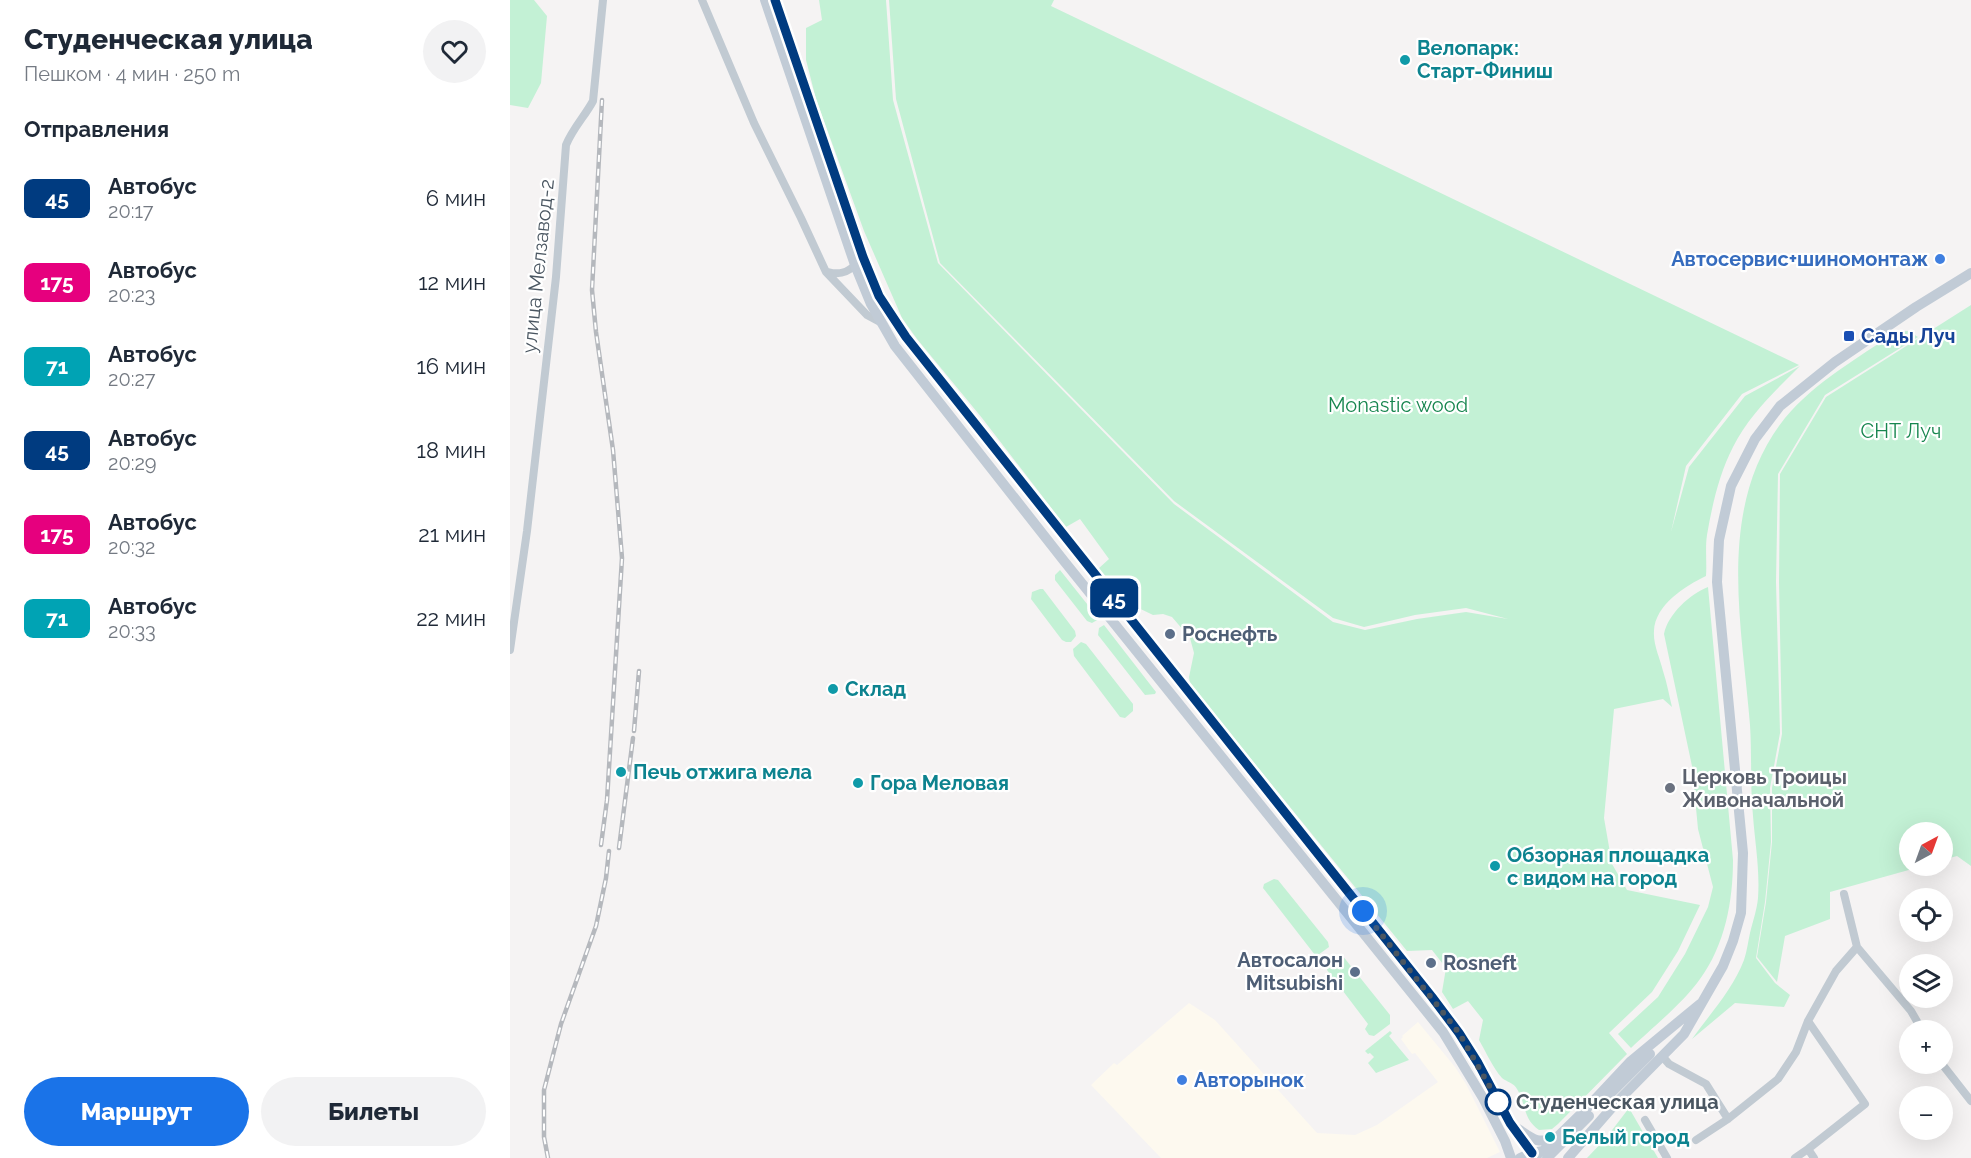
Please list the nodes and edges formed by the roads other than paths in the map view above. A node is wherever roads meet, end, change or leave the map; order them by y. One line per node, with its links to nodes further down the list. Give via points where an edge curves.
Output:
1 (603, 0): 9 (street, улица Мелзавод-2, via 592,101 566,145 556,277)
2 (702, 0): 6 (street, via 754,123)
3 (765, 0): 5 (main road)
4 (775, 0): 16 (main road, via 879,296 906,337 1432,997)
5 (855, 265): 6 (street, via 837,274); 8 (main road)
6 (826, 272): 8 (street, via 867,315)
7 (1971, 273): 12 (main road, via 1835,362 1780,406 1755,439 1731,486 1719,540 1718,582 1743,887 1733,941 1713,987)
8 (880, 322): 17 (main road, via 1071,571 1443,1032)
9 (510, 650)
10 (1844, 894): 11 (street)
11 (1857, 947): 13 (street); 14 (street, via 1836,970)
12 (1700, 1005): 15 (main road, via 1684,1034); 24 (main road, via 1632,1062); 31 (main road)
13 (1916, 1020)
14 (1808, 1021): 20 (street, via 1796,1052 1778,1079); 26 (street, via 1865,1104)
15 (1662, 1056): 20 (street, via 1706,1084); 32 (main road)
16 (1478, 1063): 17 (main road); 22 (main road)
17 (1467, 1070): 23 (main road)
18 (1950, 1074): 19 (street)
19 (1971, 1101)
20 (1728, 1119): 25 (street)
21 (1645, 1120): 33 (street)
22 (1510, 1123): 24 (main road, via 1535,1141); 27 (main road)
23 (1498, 1129): 28 (main road); 29 (main road)
24 (1558, 1137): 27 (main road)
25 (1696, 1140)
26 (1808, 1149): 34 (street); 35 (street)
27 (1536, 1156): 30 (main road)
28 (1506, 1158)
29 (1512, 1158)
30 (1520, 1158)
31 (1546, 1158)
32 (1568, 1158)
33 (1667, 1158)
34 (1795, 1158)
35 (1814, 1158)

